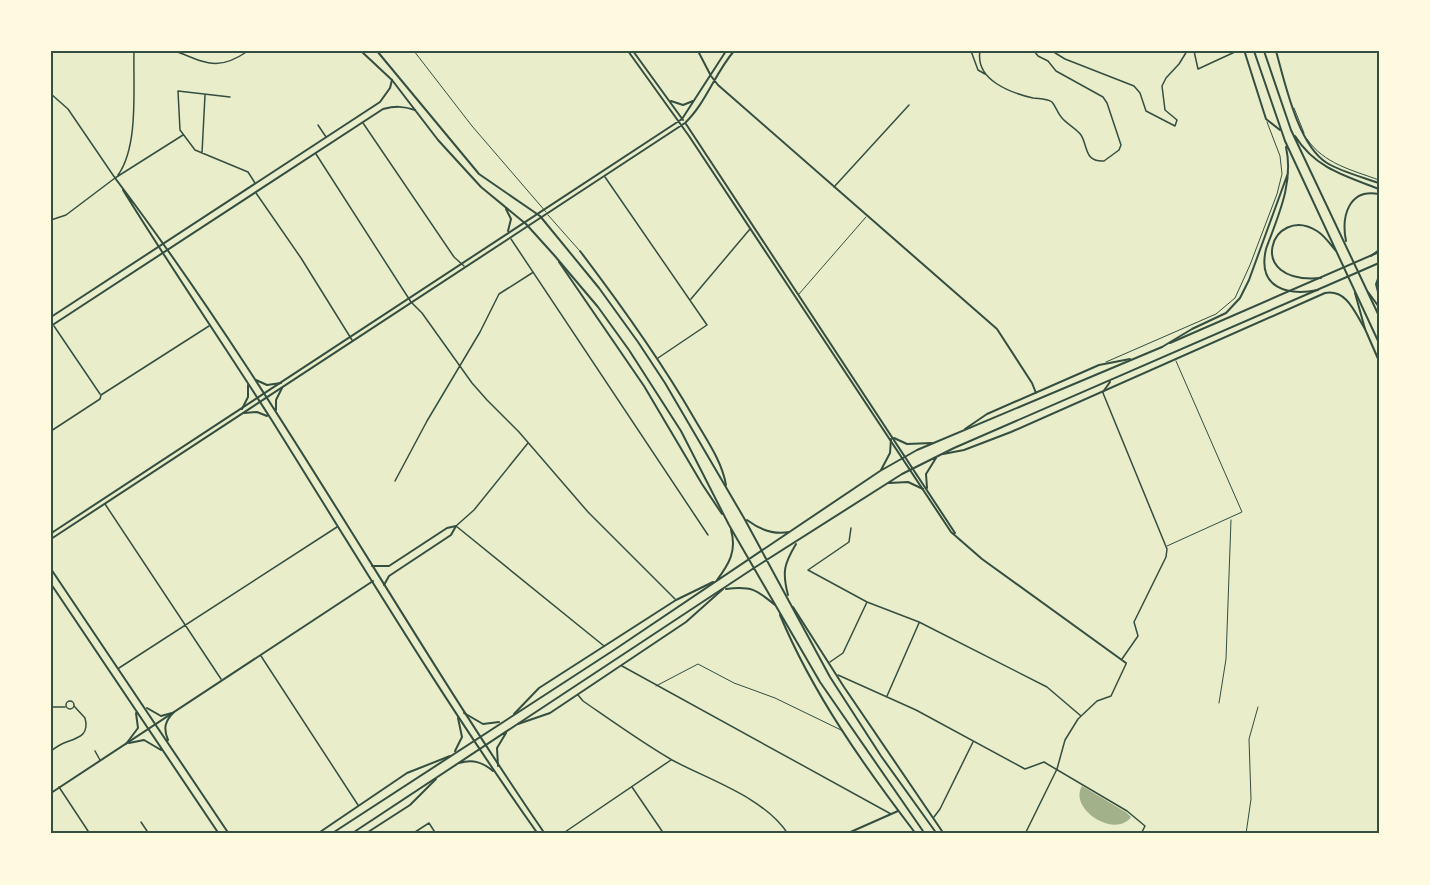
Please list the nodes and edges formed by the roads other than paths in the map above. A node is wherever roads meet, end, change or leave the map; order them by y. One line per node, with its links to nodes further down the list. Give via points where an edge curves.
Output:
1 (134, 51): 50 (street, via 131,145)
2 (175, 51): 3 (street, via 215,64 231,62)
3 (248, 51)
4 (362, 51): 24 (main road)
5 (377, 51): 60 (main road, via 479,174)
6 (414, 51): 58 (lane)
7 (628, 51): 37 (main road)
8 (633, 51): 29 (main road)
9 (726, 51): 28 (main road)
10 (734, 51): 39 (main road, via 693,115)
11 (971, 51): 23 (street, via 978,70)
12 (980, 51): 23 (street)
13 (1034, 51): 23 (street, via 1056,71 1103,97 1121,145 1119,150 1104,161 1094,159 1085,149 1082,136 1062,118 1052,102 996,84)
14 (1052, 51): 15 (street, via 1134,86 1146,111 1175,126 1177,120 1163,104 1162,86)
15 (1187, 51)
16 (1194, 51): 17 (street, via 1198,69)
17 (1237, 51)
18 (1247, 51): 36 (main road)
19 (1254, 51): 41 (main road)
20 (1264, 51): 42 (main road)
21 (1276, 51): 32 (main road)
22 (699, 52): 53 (main road, via 716,83)
23 (986, 75)
24 (392, 80): 30 (main road); 34 (main road)
25 (51, 94): 50 (street, via 68,109)
26 (205, 94): 27 (street); 43 (street, via 178,91); 46 (street)
27 (230, 97)
28 (695, 99): 29 (main road, via 683,105); 35 (main road)
29 (669, 100): 35 (main road)
30 (380, 102): 33 (main road, via 385,104); 44 (main road)
31 (909, 105): 53 (street)
32 (1293, 106): 51 (lane, via 1307,138 1325,158); 51 (main road, via 1306,141 1321,158)
33 (383, 109): 34 (main road, via 403,106); 38 (main road)
34 (415, 110): 57 (main road, via 481,187)
35 (682, 119): 37 (main road); 39 (main road)
36 (1266, 119): 41 (main road); 107 (lane, via 1280,156 1282,174 1235,298 1221,311)
37 (679, 121): 39 (main road); 58 (main road)
38 (363, 122): 47 (main road); 79 (street)
39 (683, 124): 49 (main road); 66 (main road); 87 (main road)
40 (318, 125): 44 (street)
41 (1281, 130): 45 (main road)
42 (1291, 130): 54 (main road, via 1307,152 1325,167); 72 (main road)
43 (183, 135): 46 (street); 50 (street)
44 (326, 137): 52 (main road)
45 (1285, 141): 48 (main road); 76 (main road)
46 (202, 153): 52 (street, via 248,172)
47 (315, 154): 55 (main road); 90 (street)
48 (1288, 173): 85 (main road, via 1284,200 1264,256 1266,272 1269,279 1289,292); 102 (main road, via 1240,298 1226,313)
49 (605, 176): 59 (main road); 91 (street)
50 (116, 178): 63 (street, via 66,215); 69 (main road); 70 (main road)
51 (1379, 182)
52 (256, 183): 69 (main road)
53 (834, 187): 61 (main road)
54 (1379, 189)
55 (256, 192): 71 (main road); 99 (street)
56 (1379, 194): 72 (main road, via 1358,196 1347,210 1344,229)
57 (504, 206): 64 (main road); 67 (main road, via 511,219)
58 (544, 210): 59 (lane); 60 (main road)
59 (547, 213): 62 (main road); 73 (lane)
60 (537, 214): 62 (main road); 64 (main road)
61 (867, 216): 87 (lane); 115 (main road, via 997,329)
62 (541, 217): 65 (main road); 135 (main road, via 639,342)
63 (51, 220)
64 (524, 222): 65 (main road); 67 (main road)
65 (528, 226): 68 (main road); 77 (main road)
66 (750, 228): 89 (main road); 91 (street)
67 (507, 234): 79 (main road)
68 (510, 238): 80 (main road); 81 (street)
69 (164, 243): 70 (main road); 71 (main road)
70 (158, 247): 75 (main road); 95 (main road)
71 (168, 249): 75 (main road); 109 (main road)
72 (1348, 249): 84 (main road)
73 (580, 251): 103 (main road)
74 (1379, 251): 83 (main road)
75 (162, 254): 96 (main road); 97 (main road)
76 (1338, 254): 83 (main road, via 1318,231 1299,225 1277,235 1272,245 1273,258 1280,270 1300,279); 86 (main road)
77 (554, 255): 140 (main road, via 644,386); 140 (main road, via 598,307 655,388)
78 (1379, 263): 85 (main road)
79 (461, 264): 80 (street); 90 (main road)
80 (465, 267): 92 (main road)
81 (533, 272): 108 (street, via 499,294); 146 (street)
82 (1379, 276): 88 (main road)
83 (1321, 278): 102 (main road)
84 (1365, 287): 93 (main road); 94 (main road)
85 (1318, 290): 110 (main road)
86 (1354, 291): 98 (main road); 101 (main road)
87 (799, 294): 89 (lane); 126 (main road)
88 (1379, 296)
89 (796, 297): 126 (main road)
90 (408, 298): 92 (street); 99 (main road)
91 (690, 300): 103 (street, via 707,325)
92 (411, 302): 100 (main road); 108 (street)
93 (1379, 307)
94 (1379, 316)
95 (51, 317)
96 (52, 325): 117 (street)
97 (210, 325): 111 (main road); 117 (street)
98 (1365, 329): 105 (main road, via 1343,296 1329,292); 106 (main road)
99 (351, 336): 100 (street); 112 (main road)
100 (353, 340): 113 (main road)
101 (1379, 343)
102 (1161, 347): 104 (main road)
103 (658, 358): 135 (main road, via 714,452)
104 (1136, 358): 107 (main road); 125 (main road)
105 (1175, 359): 114 (main road); 139 (lane, via 1242,511)
106 (1379, 360)
107 (1099, 365): 115 (main road)
108 (459, 366): 127 (street); 133 (street)
109 (254, 378): 112 (main road, via 267,385); 116 (main road)
110 (1110, 381): 114 (main road); 129 (main road)
111 (247, 382): 119 (main road); 121 (main road, via 248,397)
112 (281, 383): 116 (main road)
113 (282, 388): 118 (main road); 122 (main road, via 276,400)
114 (1103, 392): 129 (main road, via 974,446); 149 (street)
115 (1036, 393): 125 (main road, via 987,414)
116 (264, 394): 118 (main road); 119 (main road)
117 (101, 395): 124 (street)
118 (267, 398): 120 (main road); 122 (main road)
119 (258, 399): 120 (main road); 121 (main road)
120 (260, 402): 121 (main road); 123 (main road)
121 (243, 411): 123 (main road); 137 (main road); 145 (main road)
122 (276, 413): 153 (main road)
123 (270, 418): 142 (main road)
124 (51, 431)
125 (963, 431): 128 (main road)
126 (892, 439): 128 (main road, via 906,444); 130 (main road); 132 (main road, via 890,453)
127 (528, 442): 141 (street, via 474,510); 161 (street, via 588,512)
128 (935, 443): 130 (main road)
129 (939, 455): 131 (main road); 136 (main road, via 926,474)
130 (905, 457): 131 (main road); 132 (main road)
131 (912, 469): 134 (main road); 136 (main road)
132 (880, 471): 144 (main road)
133 (395, 481)
134 (886, 484): 136 (main road, via 908,482); 148 (main road)
135 (726, 488): 138 (main road)
136 (925, 489): 169 (main road, via 956,536 982,559)
137 (105, 504): 147 (main road); 166 (street)
138 (744, 518): 144 (main road, via 768,531); 150 (main road)
139 (1231, 518): 149 (lane); 179 (lane, via 1226,659)
140 (729, 525): 151 (main road); 157 (main road, via 732,554)
141 (456, 526): 153 (main road, via 389,567); 159 (main road, via 452,535 389,576); 167 (street)
142 (338, 527): 156 (main road); 166 (street)
143 (851, 528): 163 (street, via 849,542 808,570)
144 (791, 532): 150 (main road)
145 (52, 533)
146 (708, 535)
147 (51, 539)
148 (797, 542): 152 (main road); 162 (main road, via 783,573)
149 (1167, 546): 169 (street, via 1166,557 1134,622 1138,636)
150 (761, 551): 151 (main road); 152 (main road)
151 (749, 559): 154 (main road); 157 (main road)
152 (767, 561): 154 (main road); 162 (main road)
153 (372, 566): 159 (main road)
154 (754, 568): 160 (main road); 164 (main road)
155 (51, 569): 173 (main road)
156 (373, 581): 168 (main road); 190 (main road)
157 (716, 581): 161 (main road); 188 (main road)
158 (51, 584): 181 (main road)
159 (384, 585): 187 (main road)
160 (723, 589): 164 (main road, via 754,589); 172 (main road, via 686,622); 193 (main road)
161 (676, 600): 167 (main road)
162 (789, 601): 170 (main road); 242 (main road, via 843,697)
163 (867, 602): 165 (street); 170 (street, via 843,653)
164 (777, 607): 196 (main road, via 798,657); 241 (main road, via 835,705)
165 (919, 622): 178 (street); 189 (street, via 1047,687)
166 (186, 625): 173 (street); 175 (street)
167 (604, 646): 188 (main road, via 539,688)
168 (260, 655): 175 (main road); 219 (street)
169 (1121, 660): 171 (main road)
170 (829, 663): 174 (main road)
171 (1126, 663): 189 (street, via 1111,696 1097,701)
172 (621, 665): 176 (street); 177 (main road)
173 (118, 668): 180 (main road)
174 (836, 675): 178 (street); 222 (main road)
175 (222, 680): 186 (main road)
176 (656, 686): 196 (lane, via 698,663); 221 (street)
177 (577, 694): 193 (main road, via 549,712); 210 (street)
178 (887, 696): 199 (street)
179 (1219, 703)
180 (142, 704): 186 (main road, via 157,715); 192 (main road)
181 (132, 705): 194 (main road); 200 (main road, via 139,724)
182 (67, 706): 183 (street); 183 (street, via 70,700); 184 (street)
183 (74, 706): 204 (street, via 85,718 86,730 81,738)
184 (51, 707)
185 (1258, 707): 246 (lane, via 1249,739 1251,799)
186 (174, 712): 192 (main road); 202 (main road, via 165,728)
187 (464, 713): 191 (main road, via 483,724); 197 (main road)
188 (514, 714): 191 (main road)
189 (1081, 716): 213 (street, via 1065,740)
190 (458, 718): 198 (main road); 207 (main road, via 462,737)
191 (502, 721): 197 (main road)
192 (156, 725): 194 (main road); 202 (main road)
193 (516, 725): 195 (main road)
194 (148, 729): 200 (main road); 206 (main road)
195 (510, 729): 201 (main road); 212 (main road, via 497,748)
196 (844, 731): 220 (main road)
197 (478, 736): 198 (main road); 201 (main road)
198 (472, 741): 203 (main road); 207 (main road)
199 (973, 741): 213 (street, via 1026,769 1044,762); 222 (street)
200 (126, 744): 206 (main road, via 144,740); 209 (main road)
201 (484, 746): 203 (main road); 212 (main road)
202 (173, 750): 227 (main road)
203 (478, 750): 211 (main road); 214 (main road)
204 (51, 751)
205 (95, 751): 209 (street)
206 (165, 753): 226 (main road)
207 (454, 753): 208 (main road)
208 (450, 756): 219 (main road, via 408,773); 229 (main road)
209 (101, 760): 217 (main road)
210 (672, 760): 216 (street); 238 (street, via 753,802 771,814)
211 (456, 764): 214 (main road, via 476,761); 215 (main road)
212 (498, 766): 235 (main road)
213 (1057, 769): 244 (street); 245 (street, via 1127,811 1145,826)
214 (493, 771): 234 (main road)
215 (441, 774): 230 (main road); 231 (main road, via 410,805)
216 (632, 786): 236 (street); 237 (street)
217 (59, 787): 218 (main road); 224 (street)
218 (51, 793)
219 (358, 806): 228 (main road)
220 (898, 811): 221 (main road); 240 (main road)
221 (891, 814): 239 (main road)
222 (933, 818): 243 (main road)
223 (141, 822): 225 (street)
224 (90, 834)
225 (149, 834)
226 (219, 834)
227 (229, 834)
228 (317, 834)
229 (332, 834)
230 (351, 834)
231 (365, 834)
232 (412, 834): 233 (street, via 429,823)
233 (436, 834)
234 (538, 834)
235 (545, 834)
236 (562, 834)
237 (664, 834)
238 (788, 834)
239 (846, 834)
240 (916, 834)
241 (925, 834)
242 (937, 834)
243 (944, 834)
244 (1025, 834)
245 (1141, 834)
246 (1246, 834)

